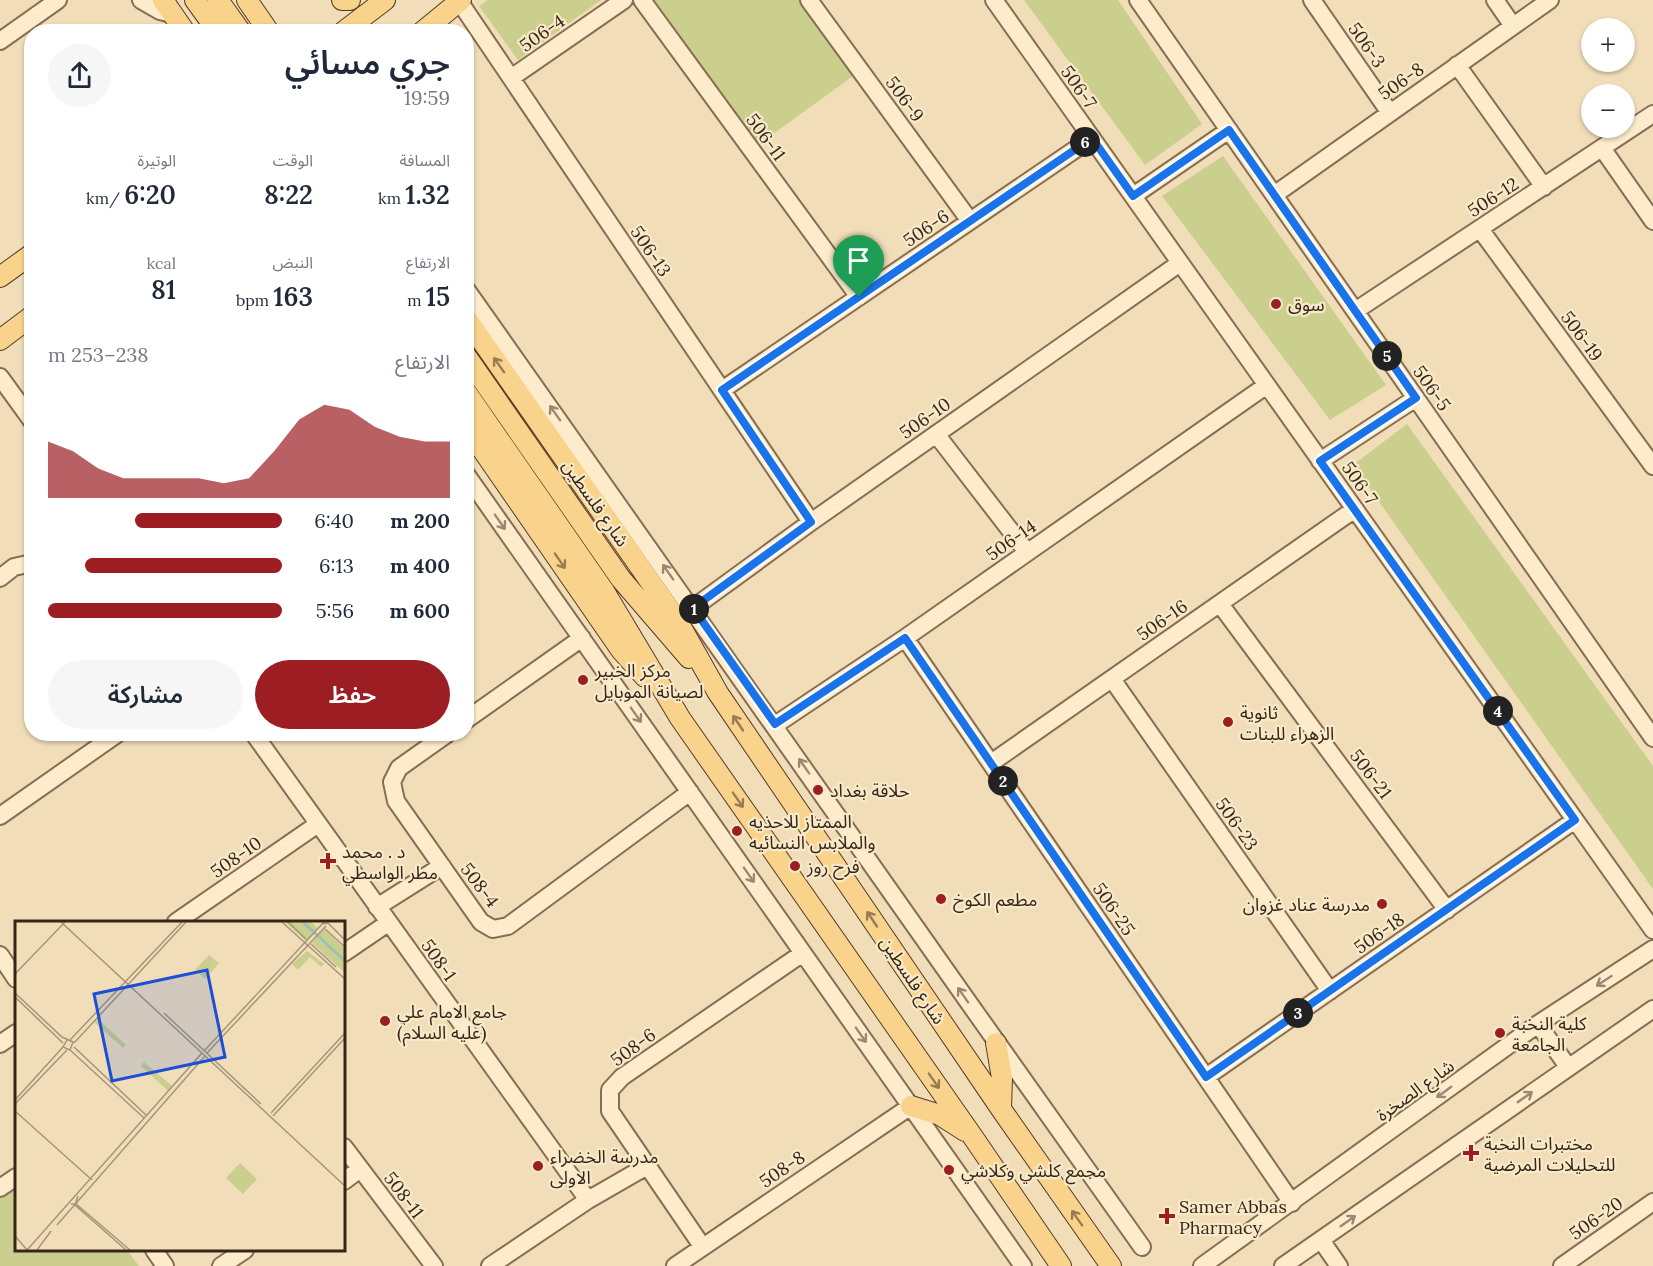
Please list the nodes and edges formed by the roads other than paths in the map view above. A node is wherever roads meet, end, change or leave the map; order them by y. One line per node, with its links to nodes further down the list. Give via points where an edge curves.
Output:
1 (58, 0): 19 (street)
2 (141, 0): 18 (street)
3 (195, 0): 21 (main road)
4 (218, 0): 22 (main road)
5 (246, 0): 23 (main road)
6 (342, 0): 7 (main road)
7 (350, 0)
8 (385, 0): 24 (main road)
9 (624, 0): 29 (street, 506-4)
10 (642, 0): 44 (street, 506-11)
11 (809, 0): 38 (street, 506-9)
12 (994, 0): 33 (street, 506-7)
13 (1138, 0): 32 (street, 506-5)
14 (1312, 0): 30 (street, 506-3)
15 (1495, 0): 26 (street)
16 (1550, 0): 26 (street, 506-8)
17 (460, 1): 25 (main road); 29 (street, 506-13)
18 (169, 15)
19 (24, 24)
20 (24, 24): 27 (street)
21 (212, 24)
22 (235, 24)
23 (263, 24)
24 (354, 24)
25 (431, 24)
26 (1513, 26): 28 (street, 506-8)
27 (0, 41)
28 (1457, 65): 30 (street, 506-8); 35 (street)
29 (511, 78): 53 (street, 506-13)
30 (1390, 113): 36 (street, 506-8)
31 (1653, 114): 34 (street, 506-12)
32 (1229, 130): 36 (street, 506-5); 37 (street)
33 (1092, 138): 37 (street, 506-7); 38 (street, 506-6)
34 (1602, 148): 35 (street, 506-12); 39 (street)
35 (1544, 186): 40 (street, 506-12)
36 (1274, 195): 46 (street, 506-5)
37 (1133, 196): 42 (street, 506-7)
38 (970, 221): 44 (street, 506-6)
39 (1653, 221)
40 (1480, 229): 46 (street, 506-12); 60 (street, 506-19)
41 (24, 260): 43 (main road)
42 (1180, 263): 52 (street, 506-7); 57 (street, 506-10)
43 (0, 277)
44 (859, 297): 53 (street, 506-6)
45 (474, 300): 68 (street, one-way to 45)
46 (1355, 311): 54 (street, 506-5)
47 (24, 322): 49 (main road)
48 (474, 329): 72 (main road, شارع فلسطين, one-way to 48, via 677,620)
49 (0, 340)
50 (474, 368): 72 (main road, شارع فلسطين, via 621,579)
51 (0, 377): 56 (street)
52 (1267, 385): 59 (street, 506-7); 64 (street, 506-14)
53 (722, 390): 63 (street, 506-13)
54 (1416, 398): 59 (street); 76 (street, 506-5)
55 (474, 404): 74 (main road, via 604,591)
56 (24, 410)
57 (936, 434): 63 (street, 506-10); 64 (street)
58 (474, 438): 74 (main road, one-way to 74, via 621,650)
59 (1320, 461): 62 (street, 506-7)
60 (1653, 465)
61 (474, 486): 69 (street, one-way to 69)
62 (1355, 509): 67 (street, 506-16); 83 (street, 506-7)
63 (811, 522): 68 (street, 506-10)
64 (1027, 552): 70 (street, 506-14)
65 (24, 565): 66 (street)
66 (0, 578)
67 (1220, 604): 71 (street, 506-16); 87 (street, 506-21)
68 (693, 608): 75 (street)
69 (582, 638): 73 (street); 81 (street, one-way to 81)
70 (905, 638): 75 (street, 506-14); 80 (street, 506-25)
71 (1112, 679): 80 (street, 506-16); 96 (street, 506-23)
72 (718, 693): 105 (main road, شارع فلسطين, one-way to 72)
73 (474, 714)
74 (680, 718): 106 (main road, one-way to 106)
75 (775, 724): 100 (street, one-way to 75)
76 (1653, 738)
77 (107, 741): 82 (street)
78 (259, 741): 84 (street, 508-1)
79 (437, 741): 85 (street, 508-4, via 399,768 392,782 396,801)
80 (991, 763): 103 (street, 506-25)
81 (690, 792): 85 (street, 508-4, via 508,926 494,928 481,922); 93 (street, one-way to 93)
82 (0, 816)
83 (1575, 820): 87 (street, 506-18); 90 (street, 506-7)
84 (318, 824): 86 (street, 508-1); 88 (street, 508-10)
85 (442, 866): 86 (street)
86 (377, 907): 89 (street, 508-1)
87 (1447, 910): 96 (street, 506-18)
88 (177, 921)
89 (388, 923): 92 (street); 113 (street, 508-1)
90 (1653, 930)
91 (1653, 949): 98 (street, شارع الصخرة, one-way to 98)
92 (345, 953)
93 (803, 953): 104 (street, one-way to 104); 108 (street, 508-6, via 621,1077 610,1090 610,1111)
94 (0, 955): 95 (street)
95 (15, 978)
96 (1330, 991): 103 (street, 506-18)
97 (1653, 1009): 102 (street)
98 (1538, 1024): 102 (street); 115 (street, شارع الصخرة, one-way to 115)
99 (15, 1034): 101 (street)
100 (996, 1043): 105 (main road, via 1002,1078); 118 (street)
101 (0, 1044)
102 (1568, 1068): 116 (street, one-way to 102)
103 (1206, 1077): 115 (street, 506-25)
104 (911, 1106): 106 (main road, via 940,1115); 117 (street, 508-8); 121 (street)
105 (1001, 1109): 128 (main road, شارع فلسطين, one-way to 105)
106 (973, 1137): 127 (main road)
107 (345, 1148): 109 (street, 508-11)
108 (647, 1166): 113 (street); 117 (street, 508-6)
109 (360, 1169): 111 (street); 124 (street, 508-11)
110 (15, 1178): 112 (street)
111 (345, 1180)
112 (0, 1188)
113 (588, 1200): 125 (street)
114 (1653, 1202): 132 (street, 506-20)
115 (1292, 1203): 129 (street, شارع الصخرة)
116 (1321, 1240): 130 (street); 131 (street)
117 (702, 1246): 126 (street, 508-8)
118 (1142, 1247)
119 (155, 1251): 122 (street)
120 (244, 1251): 123 (street)
121 (1014, 1263)
122 (165, 1266)
123 (221, 1266)
124 (434, 1266)
125 (490, 1266)
126 (675, 1266)
127 (1061, 1266)
128 (1111, 1266)
129 (1202, 1266)
130 (1283, 1266)
131 (1339, 1266)
132 (1562, 1266)

